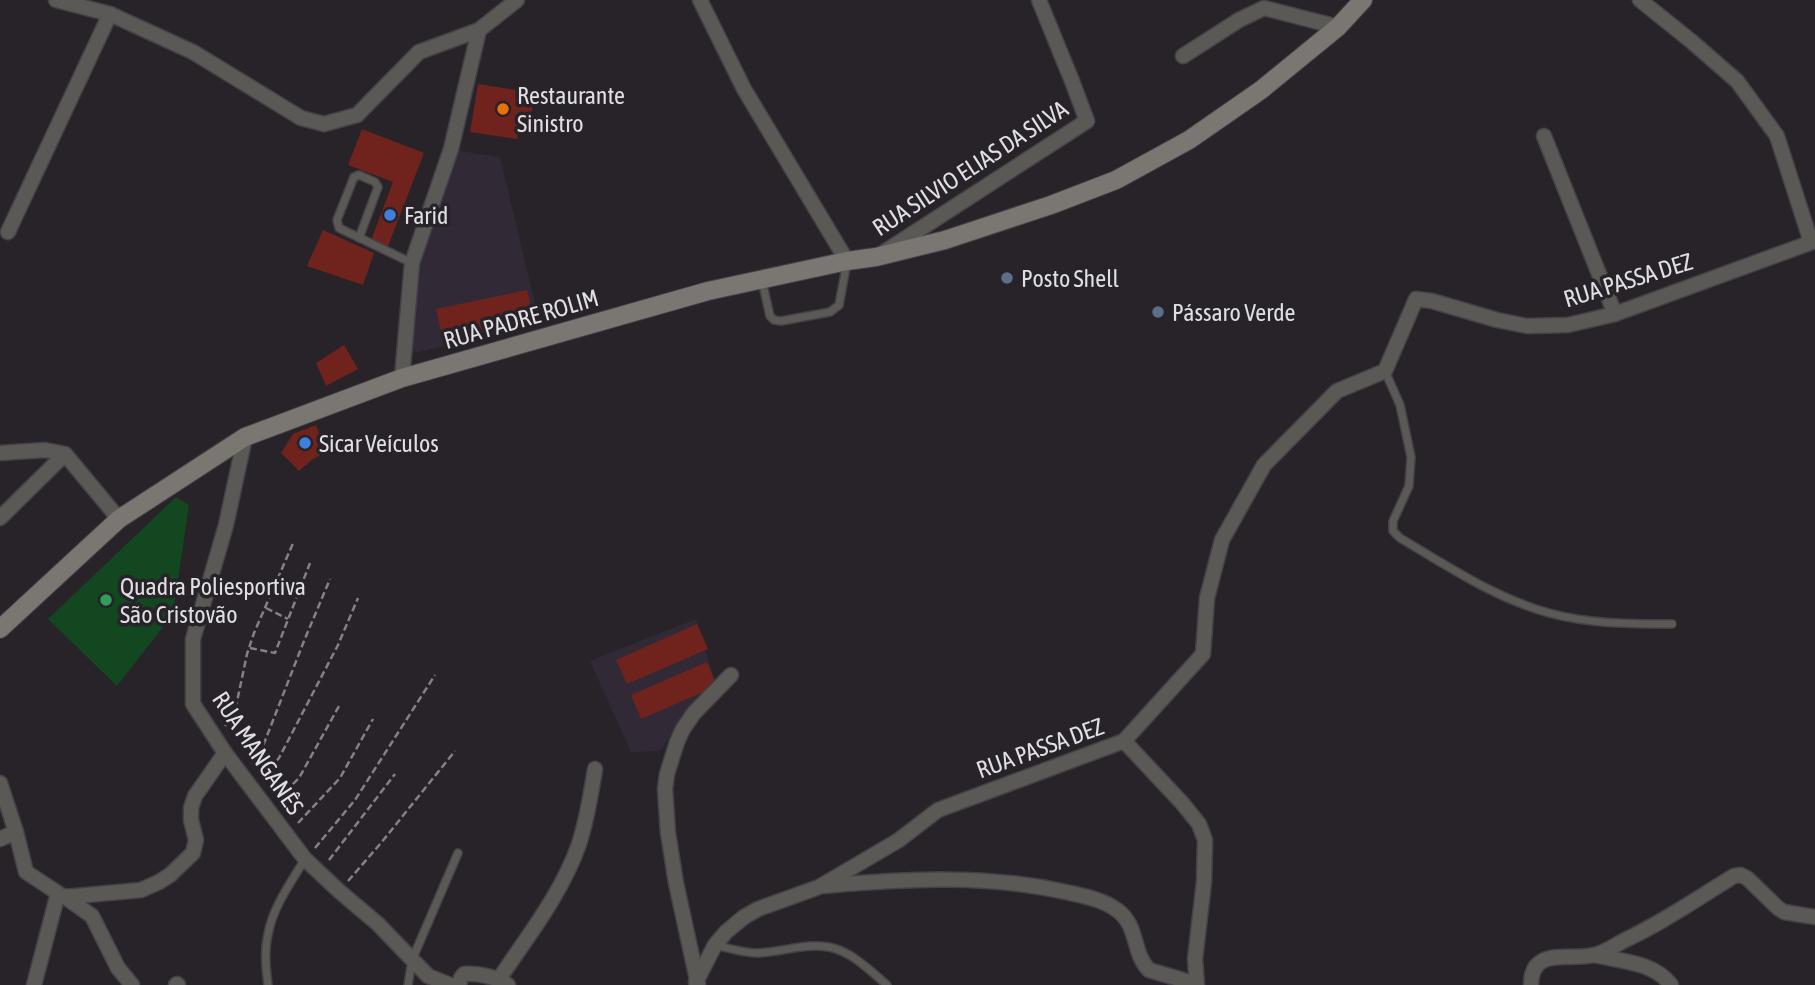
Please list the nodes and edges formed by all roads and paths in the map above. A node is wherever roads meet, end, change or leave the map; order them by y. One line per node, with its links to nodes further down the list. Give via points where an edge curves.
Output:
1 (56, 0): 8 (street)
2 (517, 0): 10 (street)
3 (700, 0): 17 (street, via 744,89)
4 (1039, 0): 16 (street, RUA SILVIO ELIAS DA SILVA, via 1087,121)
5 (1363, 0): 9 (main road, RUA PADRE ROLIM)
6 (1640, 0): 15 (street, via 1737,81 1777,136)
7 (1268, 4): 9 (street); 11 (street)
8 (110, 14): 10 (street, via 193,52 300,118 324,124 357,115 419,52); 13 (street)
9 (1338, 27): 16 (main road, RUA PADRE ROLIM, via 1261,90 1189,140 1116,180 945,240)
10 (479, 30): 18 (street, via 452,149)
11 (1183, 55)
12 (1544, 136): 20 (street)
13 (8, 232)
14 (359, 238): 14 (lane, via 378,187 359,175 354,177 337,223); 18 (lane)
15 (1813, 242): 20 (street, RUA PASSA DEZ)
16 (876, 257): 17 (main road, RUA PADRE ROLIM)
17 (847, 261): 19 (main road, RUA PADRE ROLIM); 19 (lane, via 839,305 830,312 774,320)
18 (412, 263): 22 (street)
19 (761, 280): 22 (main road, RUA PADRE ROLIM)
20 (1615, 314): 21 (street, RUA PASSA DEZ, via 1569,325 1527,326 1416,299)
21 (1385, 371): 34 (lane, via 1400,405 1411,457 1409,486 1392,521 1400,538 1475,582 1549,613 1600,622); 42 (street, RUA PASSA DEZ, via 1337,391 1264,465 1222,540 1207,598 1203,654)
22 (402, 378): 23 (main road, RUA PADRE ROLIM)
23 (245, 437): 27 (main road, RUA PADRE ROLIM); 41 (street, RUA MANGANÊS, via 226,525 193,639 193,704)
24 (0, 453): 25 (street, via 44,450)
25 (65, 454): 26 (street); 27 (street)
26 (0, 518)
27 (119, 520): 35 (main road, RUA PADRE ROLIM)
28 (294, 541): 32 (path)
29 (310, 563): 33 (path)
30 (330, 579): 47 (path, via 263,746)
31 (358, 598): 49 (path, via 279,758)
32 (265, 607): 33 (path); 36 (path)
33 (288, 619): 36 (path, via 275,653)
34 (1672, 624)
35 (0, 629)
36 (249, 648): 41 (path, via 234,716)
37 (731, 675): 65 (street, via 682,729 665,789 676,883)
38 (435, 676): 55 (path, via 355,800)
39 (340, 706): 50 (path, via 299,778)
40 (373, 719): 52 (path, via 340,778)
41 (215, 737): 44 (street, RUA MANGANÊS)
42 (1124, 741): 57 (street, RUA PASSA DEZ, via 938,810 899,840); 73 (street, via 1191,814 1205,840)
43 (455, 751): 58 (path)
44 (225, 753): 47 (street, RUA MANGANÊS); 59 (street, via 191,808 196,841 193,853 170,875 141,890)
45 (595, 769): 64 (street, via 586,821 572,862)
46 (396, 774): 56 (path)
47 (241, 775): 49 (street, RUA MANGANÊS)
48 (0, 783): 51 (street)
49 (253, 790): 50 (street, RUA MANGANÊS)
50 (267, 809): 52 (street, RUA MANGANÊS)
51 (16, 832): 53 (street); 59 (street, via 26,872)
52 (286, 836): 55 (street, RUA MANGANÊS)
53 (0, 839)
54 (458, 853): 63 (lane)
55 (306, 859): 56 (street, RUA MANGANÊS); 68 (lane, via 268,931)
56 (319, 872): 58 (street, RUA MANGANÊS)
57 (819, 887): 61 (street, RUA PASSA DEZ, via 758,909); 73 (street, via 902,879 989,880 1091,898 1124,916 1149,970)
58 (339, 891): 63 (street, RUA MANGANÊS)
59 (62, 895): 66 (street); 67 (street, via 92,916 118,968)
60 (1815, 917): 62 (street, via 1784,912 1747,878 1734,876)
61 (715, 945): 65 (street, RUA PASSA DEZ); 72 (lane, via 755,953 828,947 851,957)
62 (1594, 955): 74 (street, via 1542,960 1534,968); 75 (street, via 1649,968)
63 (412, 960): 69 (lane); 70 (street, RUA MANGANÊS, via 428,976)
64 (503, 982): 71 (street, via 464,974)
65 (698, 983)
66 (34, 985)
67 (132, 985)
68 (268, 985)
69 (408, 985)
70 (450, 985)
71 (459, 985)
72 (887, 985)
73 (1196, 985)
74 (1531, 985)
75 (1671, 985)

